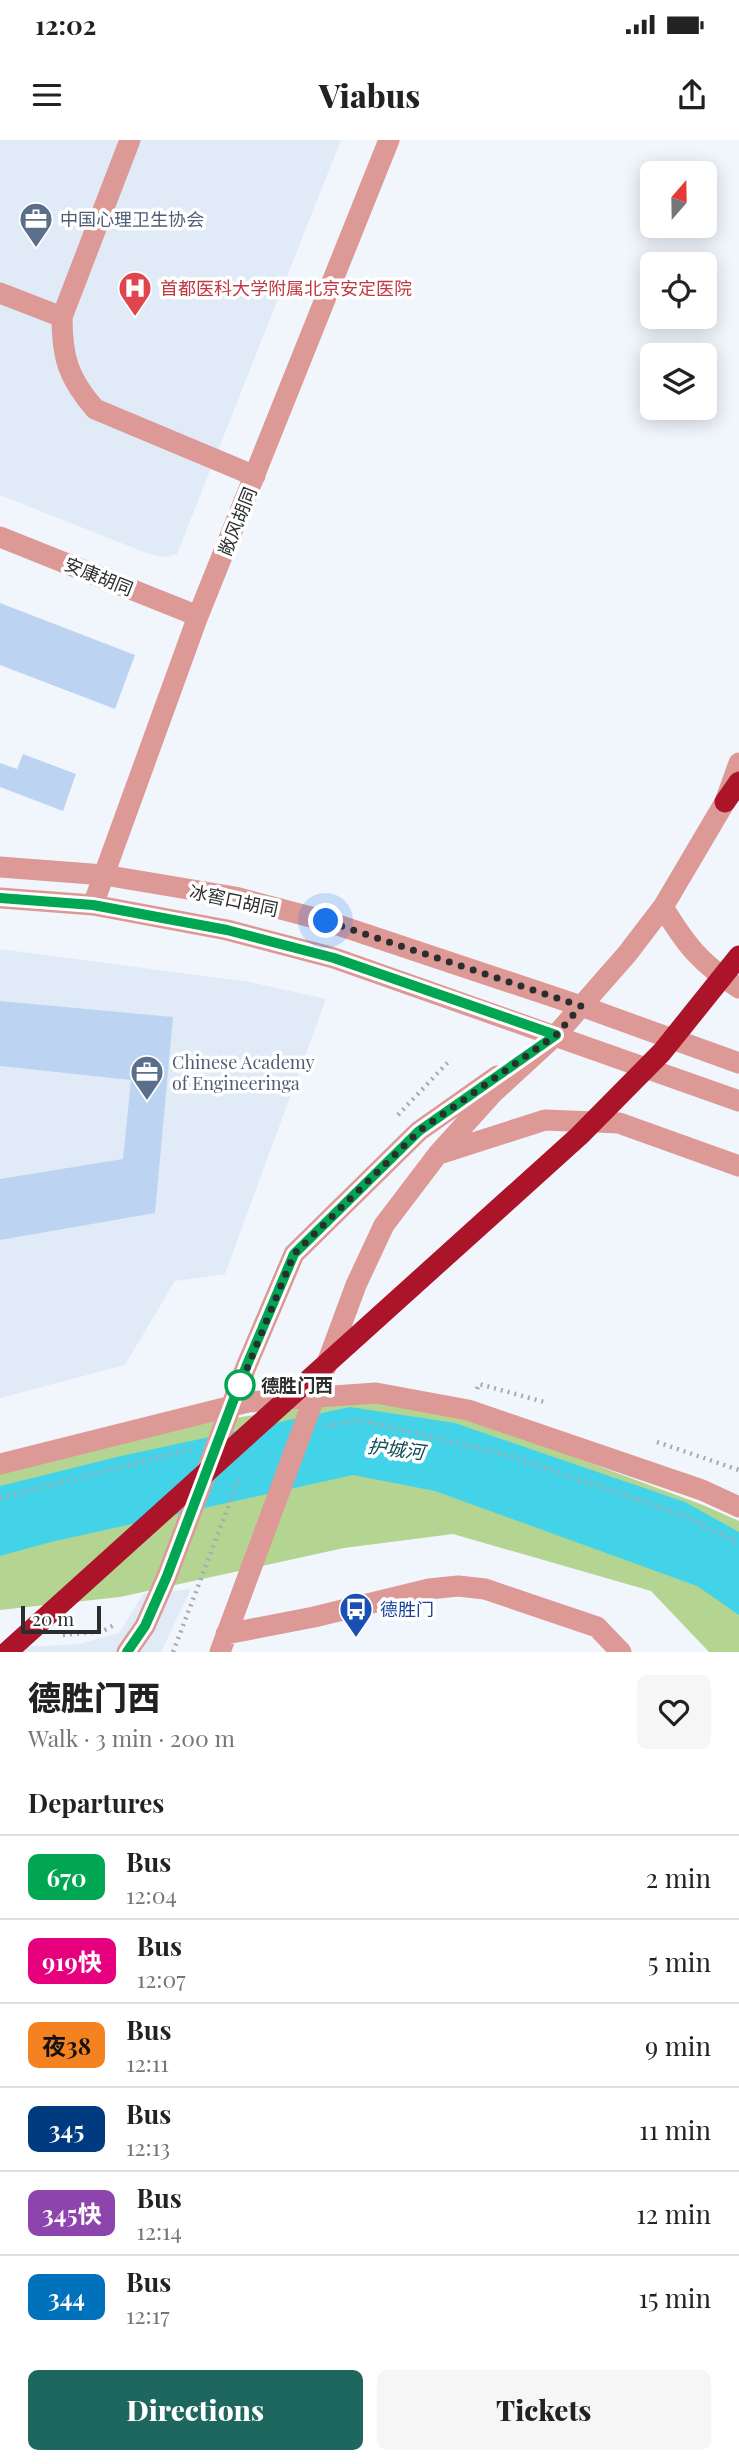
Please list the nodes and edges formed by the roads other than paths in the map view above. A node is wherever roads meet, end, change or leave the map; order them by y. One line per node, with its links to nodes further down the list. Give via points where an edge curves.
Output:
1 (130, 140): 4 (street)
2 (389, 140): 5 (street, 敞风胡同)
3 (0, 293): 4 (street)
4 (62, 317): 5 (street, via 68,367 94,409)
5 (255, 476): 7 (street, 敞风胡同)
6 (0, 537): 7 (street, 安康胡同)
7 (198, 616): 12 (street, 敞风胡同)
8 (739, 763): 10 (street)
9 (739, 782): 10 (highway)
10 (725, 802): 15 (street)
11 (0, 867): 12 (street, 冰窖口胡同)
12 (104, 876): 14 (street, 敞风胡同); 18 (street, 冰窖口胡同, via 235,897 326,921)
13 (0, 898): 14 (street, 冰窖口胡同)
14 (93, 905): 19 (street, 冰窖口胡同, via 227,930 334,958)
15 (663, 907): 17 (street, via 711,971); 18 (street)
16 (739, 956): 27 (highway, via 662,1052 579,1136)
17 (739, 988)
18 (581, 1006): 19 (street); 20 (street, 冰窖口胡同)
19 (556, 1035): 21 (street, 冰窖口胡同); 22 (street, via 493,1093); 28 (street, via 419,1131 294,1254 167,1576 145,1626)
20 (739, 1063)
21 (739, 1101)
22 (438, 1154): 23 (street, via 545,1120 620,1123); 26 (street, via 384,1224 356,1285)
23 (739, 1166)
24 (0, 1464): 25 (street, via 248,1402 376,1393 468,1410 702,1490)
25 (739, 1507)
26 (223, 1643): 29 (street, via 429,1589 458,1586 485,1589 597,1627)
27 (7, 1652)
28 (127, 1652)
29 (621, 1652)

